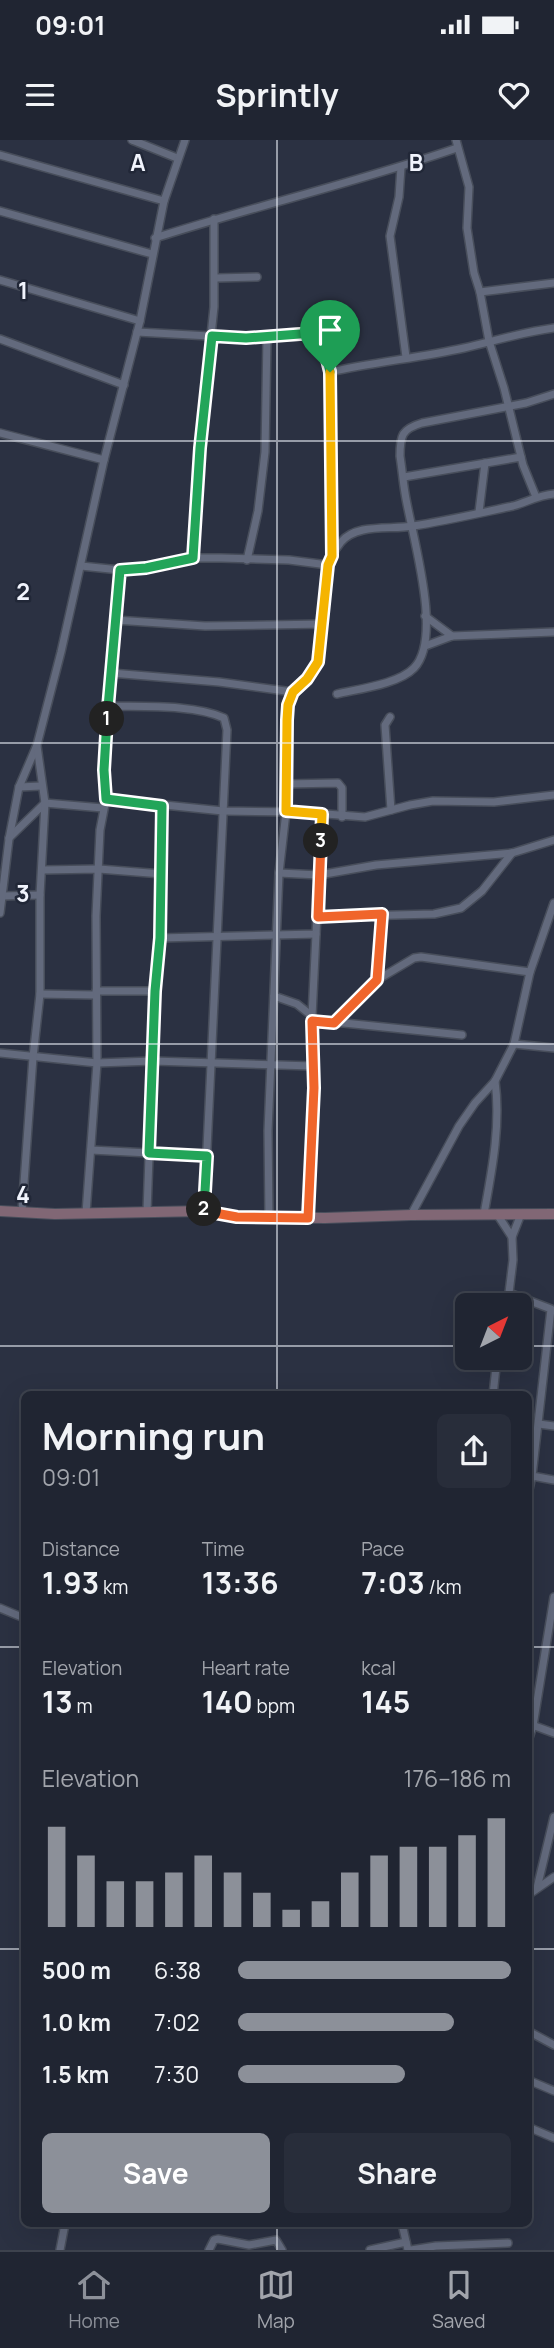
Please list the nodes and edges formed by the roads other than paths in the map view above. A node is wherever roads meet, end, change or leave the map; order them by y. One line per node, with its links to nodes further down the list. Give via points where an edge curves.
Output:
1 (132, 140): 5 (street)
2 (185, 140): 5 (street)
3 (457, 144): 6 (street); 16 (street, via 469,187 468,244)
4 (0, 155): 7 (street)
5 (177, 158): 7 (street)
6 (401, 167): 9 (street); 24 (street, via 390,236)
7 (164, 201): 10 (street)
8 (0, 211): 11 (street)
9 (214, 219): 10 (street); 13 (street)
10 (155, 239): 11 (street)
11 (152, 254): 17 (street)
12 (257, 277): 13 (street)
13 (216, 278): 20 (street)
14 (0, 280): 17 (street)
15 (554, 283): 16 (street)
16 (480, 292): 23 (street)
17 (140, 321): 19 (street)
18 (554, 328): 23 (street)
19 (137, 332): 20 (street); 26 (street)
20 (212, 336): 21 (street); 39 (street)
21 (267, 337): 25 (street, via 319,335); 40 (street, via 265,452)
22 (0, 339): 26 (street)
23 (489, 341): 24 (street); 28 (street)
24 (406, 357): 25 (street)
25 (330, 372): 38 (street)
26 (124, 385): 31 (street)
27 (554, 394): 28 (street)
28 (508, 407): 30 (street); 33 (street, via 409,427 400,442)
29 (0, 433): 31 (street)
30 (521, 457): 32 (street); 35 (street)
31 (104, 460): 42 (street)
32 (485, 463): 33 (street); 36 (street)
33 (404, 477): 37 (street)
34 (554, 494): 35 (street)
35 (536, 497): 36 (street)
36 (479, 512): 37 (street)
37 (412, 526): 38 (street, via 356,531); 44 (street)
38 (332, 556): 41 (street)
39 (193, 558): 40 (street); 43 (street)
40 (247, 560): 41 (street)
41 (328, 565): 46 (street)
42 (81, 566): 43 (street); 55 (street)
43 (120, 570): 45 (street)
44 (425, 616): 48 (street); 49 (street)
45 (115, 620): 46 (street, via 205,626); 50 (street)
46 (323, 624): 51 (street, via 318,662)
47 (554, 632): 48 (street)
48 (452, 636): 49 (street)
49 (425, 646): 52 (street, via 419,662 406,675)
50 (111, 673): 51 (street); 53 (street)
51 (293, 692): 56 (street, via 288,705)
52 (337, 694)
53 (108, 706): 60 (street); 65 (street, via 168,708 224,718)
54 (390, 717): 64 (street, via 385,725)
55 (37, 745): 57 (street); 58 (street)
56 (286, 784): 66 (street); 68 (street, via 338,783)
57 (41, 786): 58 (street); 61 (street)
58 (19, 787): 69 (street)
59 (554, 795): 64 (street, via 494,802 433,801)
60 (106, 799): 62 (street); 63 (street)
61 (45, 803): 63 (street); 69 (street); 73 (street)
62 (162, 806): 65 (street); 75 (street)
63 (103, 808): 72 (street)
64 (391, 810): 68 (street)
65 (223, 811): 66 (street); 84 (street)
66 (286, 811): 67 (street); 74 (street)
67 (322, 814): 68 (street); 76 (street)
68 (342, 817)
69 (9, 839): 78 (street)
70 (554, 840): 71 (street)
71 (512, 853): 76 (street); 81 (street, via 482,891 461,908 434,914)
72 (99, 869): 73 (street); 75 (street); 90 (street)
73 (42, 870): 77 (street)
74 (279, 873): 76 (street); 85 (street)
75 (162, 874): 86 (street)
76 (319, 875): 82 (street)
77 (40, 895): 78 (street); 91 (street)
78 (2, 896): 80 (street)
79 (554, 903): 87 (street)
80 (0, 913)
81 (382, 914): 82 (street); 88 (street)
82 (318, 917): 83 (street)
83 (316, 934): 85 (street); 93 (street)
84 (216, 935): 85 (street); 86 (street); 101 (street)
85 (276, 935): 92 (street)
86 (160, 938): 89 (street)
87 (530, 972): 88 (street, via 421,957); 96 (street)
88 (377, 980): 94 (street)
89 (155, 991): 90 (street); 100 (street)
90 (96, 993): 91 (street); 102 (street)
91 (40, 994): 99 (street)
92 (274, 996): 93 (street, via 297,1004); 103 (street)
93 (312, 1018): 94 (street); 104 (street)
94 (334, 1023): 95 (street)
95 (462, 1035)
96 (514, 1044): 97 (street); 105 (street)
97 (554, 1048)
98 (0, 1053): 99 (street)
99 (33, 1057): 102 (street); 110 (street)
100 (153, 1061): 101 (street); 102 (street); 107 (street)
101 (212, 1062): 103 (street); 108 (street)
102 (97, 1063): 106 (street)
103 (272, 1064): 104 (street); 119 (street)
104 (313, 1066): 120 (street)
105 (495, 1081): 114 (street, via 495,1139); 118 (street, via 459,1126)
106 (91, 1150): 107 (street); 113 (street)
107 (149, 1153): 108 (street); 112 (street)
108 (207, 1156): 111 (street)
109 (0, 1211): 110 (street)
110 (22, 1211): 113 (street)
111 (204, 1211): 112 (street); 119 (street)
112 (147, 1212): 113 (street)
113 (86, 1213)
114 (484, 1214): 115 (street); 118 (street)
115 (496, 1214): 116 (street); 121 (street)
116 (521, 1214): 117 (street); 121 (street)
117 (554, 1214)
118 (411, 1215): 120 (street)
119 (269, 1218): 120 (street)
120 (308, 1218)
121 (512, 1237): 122 (street)
122 (509, 1293)
123 (532, 1301): 124 (street)
124 (553, 1309): 127 (street)
125 (496, 1370): 126 (street)
126 (493, 1391)
127 (539, 1424): 128 (street); 129 (street)
128 (554, 1426)
129 (532, 1476): 130 (street)
130 (554, 1480)
131 (554, 1597): 134 (street)
132 (0, 1608): 133 (street)
133 (21, 1617)
134 (532, 1719)
135 (532, 1725): 136 (street)
136 (554, 1733)
137 (554, 1817): 139 (street)
138 (554, 1877): 139 (street)
139 (537, 1888): 140 (street)
140 (532, 1892)
141 (532, 2033): 142 (street)
142 (554, 2045)
143 (532, 2082): 144 (street)
144 (554, 2091)
145 (532, 2129): 146 (street)
146 (554, 2138)
147 (64, 2227): 151 (street)
148 (403, 2227): 150 (street)
149 (508, 2244): 150 (street)
150 (408, 2247): 154 (street)
151 (60, 2250)
152 (209, 2250): 153 (street, via 218,2239 249,2245 276,2240)
153 (282, 2250)
154 (370, 2250)

